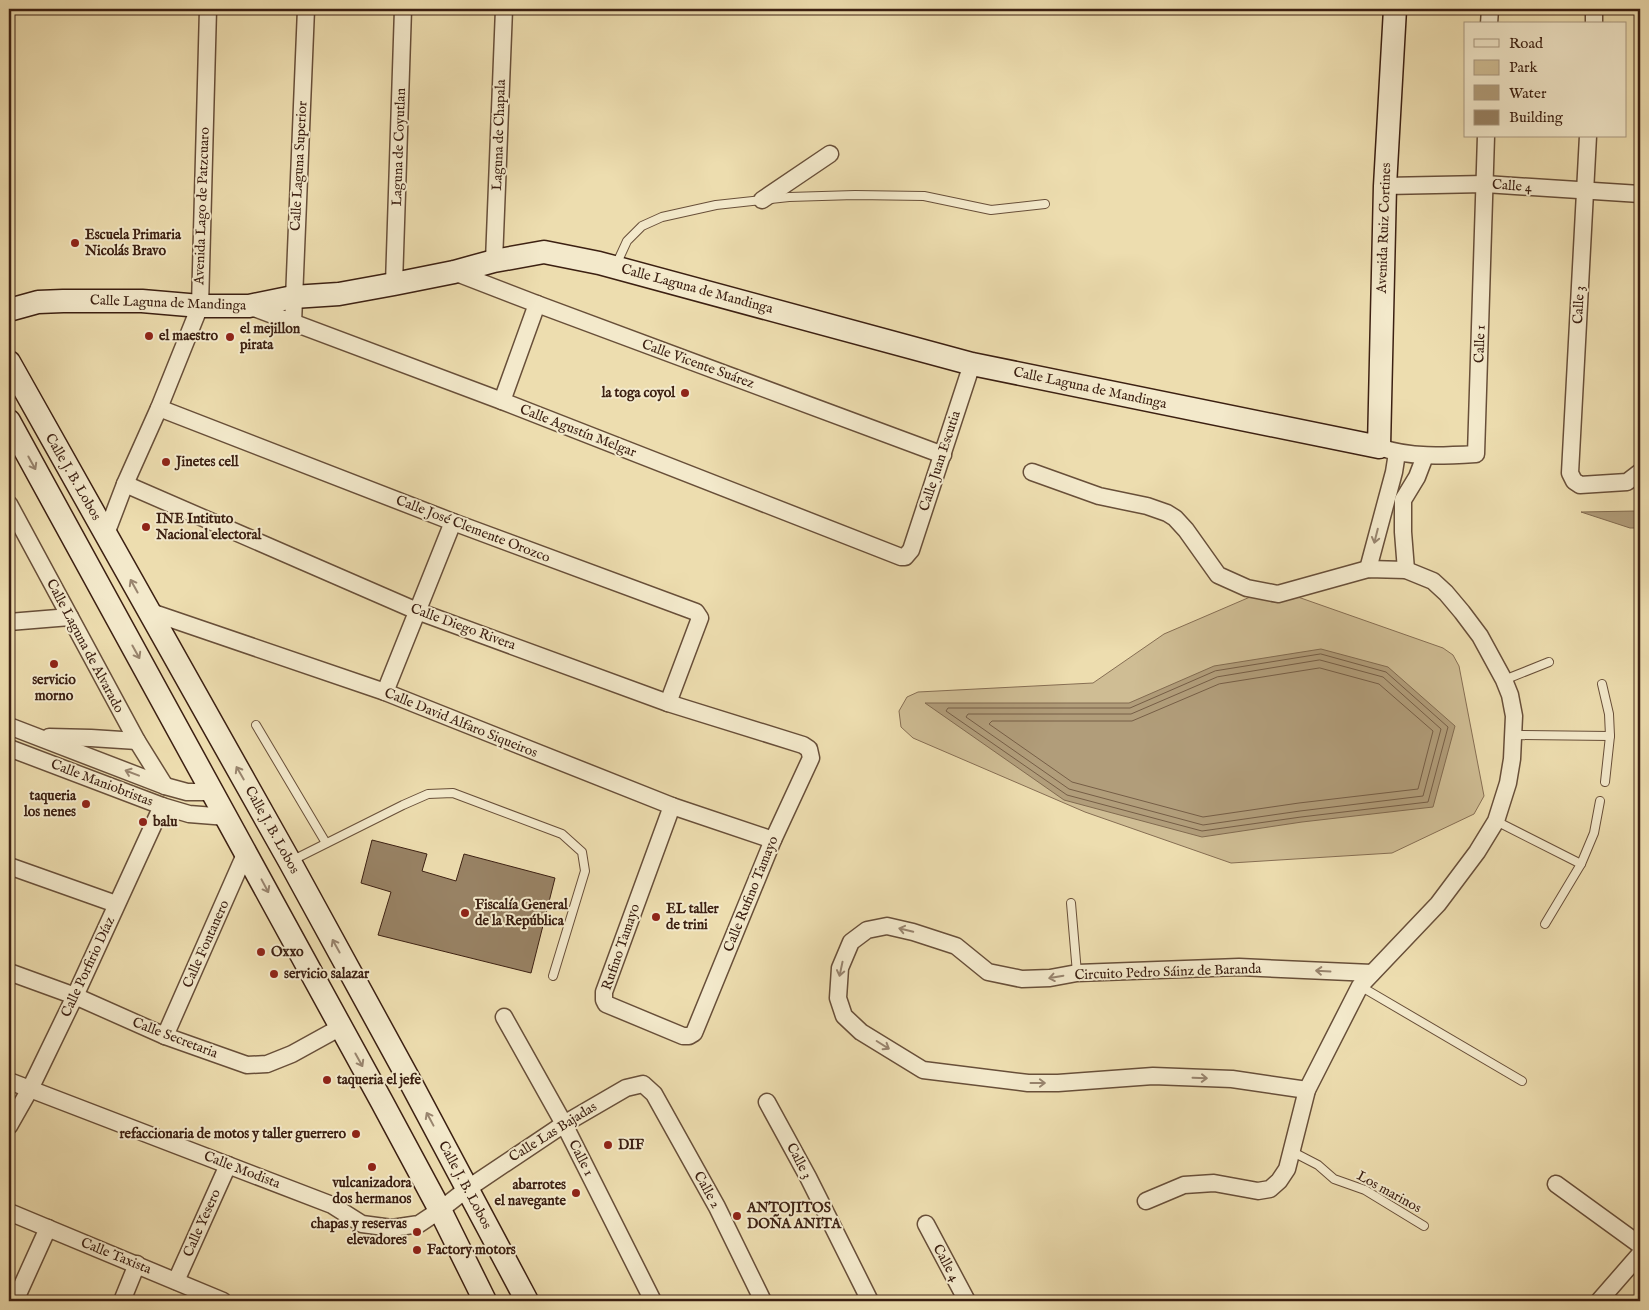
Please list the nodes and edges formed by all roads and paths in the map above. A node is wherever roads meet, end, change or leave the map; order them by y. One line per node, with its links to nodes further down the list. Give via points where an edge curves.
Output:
1 (208, 9): 25 (street, Avenida Lago de Patzcuaro)
2 (306, 9): 23 (street, Calle Laguna Superior)
3 (403, 9): 22 (street, Laguna de Coyutlan)
4 (504, 9): 19 (street, Laguna de Chapala)
5 (1395, 9): 14 (main road, Avenida Ruiz Cortines)
6 (1490, 9): 8 (street)
7 (1594, 9): 9 (street)
8 (1489, 22)
9 (1594, 22)
10 (1486, 138): 13 (street, Calle 1)
11 (1588, 138): 15 (street, Calle 3)
12 (830, 154): 17 (street)
13 (1485, 184): 14 (street, Calle 4); 15 (street, Calle 4); 36 (street, Calle 1, via 1476,454)
14 (1384, 186): 34 (main road, Avenida Ruiz Cortines)
15 (1586, 190): 16 (street, Calle 4); 38 (street, Calle 3, via 1570,473 1580,485 1627,482)
16 (1640, 194)
17 (762, 200): 18 (lane, via 855,195 924,196 991,210); 20 (lane, via 716,205 662,217 642,226 627,241)
18 (1045, 204)
19 (494, 260): 20 (main road, Calle Laguna de Mandinga, via 544,252); 21 (main road, Calle Laguna de Mandinga)
20 (616, 267): 30 (main road, Calle Laguna de Mandinga)
21 (454, 272): 22 (main road, Calle Laguna de Mandinga); 24 (street, Calle Vicente Suárez)
22 (394, 284): 23 (main road, Calle Laguna de Mandinga, via 339,294)
23 (293, 296): 26 (main road, Calle Laguna de Mandinga); 28 (street, Calle Laguna Superior)
24 (537, 304): 31 (street); 35 (street, Calle Vicente Suárez)
25 (200, 306): 26 (main road, Calle Laguna de Mandinga); 27 (main road, Calle Laguna de Mandinga, via 142,301 63,301 38,302); 32 (street, Avenida Lago de Patzcuaro)
26 (249, 306): 28 (street, Calle Agustín Melgar)
27 (9, 309)
28 (293, 324): 31 (street, Calle Agustín Melgar)
29 (9, 362): 45 (main road, Calle J. B. Lobos)
30 (972, 364): 34 (main road, Calle Laguna de Mandinga); 35 (street, Calle Juan Escutia)
31 (502, 401): 46 (street, Calle Agustín Melgar)
32 (159, 408): 39 (street, Avenida Lago de Patzcuaro); 43 (street, Calle José Clemente Orozco)
33 (9, 421): 68 (main road, Calle J. B. Lobos, one-way to 68)
34 (1388, 450): 36 (street, Calle 1); 40 (street, via 1394,472)
35 (943, 455): 46 (street, Calle Juan Escutia, via 911,550)
36 (1425, 456): 41 (street)
37 (1032, 472): 47 (street, via 1099,496 1167,513 1186,530 1218,575 1247,588 1278,594)
38 (1640, 472)
39 (125, 484): 45 (street, Avenida Lago de Patzcuaro); 50 (street, Calle Diego Rivera)
40 (1385, 499): 41 (street); 47 (street, one-way to 47)
41 (1403, 500): 48 (street)
42 (9, 504): 44 (street, Calle Laguna de Alvarado)
43 (453, 522): 50 (street); 57 (street, Calle José Clemente Orozco, via 696,612 700,618)
44 (14, 525): 51 (street, Calle Laguna de Alvarado)
45 (106, 534): 49 (main road, Calle J. B. Lobos, one-way to 45)
46 (905, 557)
47 (1368, 569): 48 (street)
48 (1406, 570): 54 (street, via 1433,582 1462,612 1480,636)
49 (148, 611): 56 (street, Calle David Alfaro Siqueiros); 77 (main road, Calle J. B. Lobos, one-way to 49)
50 (416, 611): 56 (street); 57 (street, Calle Diego Rivera)
51 (70, 617): 52 (street); 63 (street, Calle Laguna de Alvarado)
52 (9, 622)
53 (1549, 662): 54 (lane)
54 (1504, 680): 60 (street, via 1514,716)
55 (1602, 684): 62 (lane)
56 (385, 692): 71 (street, Calle David Alfaro Siqueiros)
57 (668, 703): 65 (street, Calle Diego Rivera, via 803,745)
58 (256, 725): 75 (lane)
59 (9, 726): 61 (street, Calle Maniobristas)
60 (1514, 735): 62 (lane); 73 (street, via 1508,783)
61 (37, 736): 63 (street); 67 (street, Calle Maniobristas, one-way to 61)
62 (1610, 736): 66 (lane)
63 (137, 741): 67 (street, Calle Laguna de Alvarado)
64 (9, 748): 70 (street, Calle Maniobristas)
65 (809, 750): 74 (street, Calle Rufino Tamayo, via 811,758)
66 (1604, 782)
67 (165, 786): 68 (street, Calle Maniobristas, via 187,792)
68 (212, 792): 72 (main road, Calle J. B. Lobos)
69 (1600, 801): 78 (lane, via 1594,833)
70 (162, 806): 72 (street, Calle Maniobristas, via 189,814); 81 (street, Calle Porfirio Díaz)
71 (672, 806): 74 (street, Calle David Alfaro Siqueiros); 92 (street, Rufino Tamayo, via 604,992 604,1000 606,1004)
72 (227, 817): 76 (main road, Calle J. B. Lobos)
73 (1496, 821): 78 (lane); 85 (street, via 1438,904)
74 (773, 840): 92 (street, Calle Rufino Tamayo, via 694,1034)
75 (326, 843): 77 (lane); 86 (lane, via 428,794 453,793 562,834 582,852 585,871)
76 (246, 852): 90 (main road, Calle J. B. Lobos, one-way to 90); 91 (street, Calle Fontanero)
77 (290, 862): 104 (main road, Calle J. B. Lobos, one-way to 77)
78 (1581, 864): 82 (lane)
79 (9, 866): 81 (street)
80 (1071, 903): 84 (lane)
81 (116, 904): 88 (street, Calle Porfirio Díaz)
82 (1545, 924)
83 (9, 972): 88 (street, Calle Secretaria)
84 (1077, 973): 85 (street, Circuito Pedro Sáinz de Baranda, one-way to 84, via 1239,967); 97 (street, Circuito Pedro Sáinz de Baranda, one-way to 97, via 1050,978 1008,977 988,972 956,946 888,926 867,930 851,942 840,968 838,998 844,1016 862,1032 923,1070 1028,1083 1153,1076 1232,1079)
85 (1372, 973): 87 (street)
86 (552, 976)
87 (1360, 986): 94 (lane); 97 (street)
88 (75, 996): 91 (street, Calle Secretaria); 96 (street, Calle Porfirio Díaz)
89 (504, 1017): 99 (street, Calle 1)
90 (341, 1027): 91 (street, Calle Secretaria, via 267,1064 247,1065); 106 (main road, Calle J. B. Lobos, one-way to 106)
91 (165, 1036)
92 (689, 1036)
93 (9, 1081): 96 (street, Calle Modista)
94 (1522, 1081)
95 (643, 1084): 99 (street, Calle Las Bajadas, via 626,1088); 121 (street, Calle 2, via 654,1094 717,1207)
96 (30, 1089): 100 (street, Calle Porfirio Díaz); 102 (street, Calle Modista)
97 (1307, 1090): 101 (street)
98 (767, 1102): 122 (street, Calle 3)
99 (564, 1124): 104 (street, Calle Las Bajadas); 120 (street, Calle 1)
100 (9, 1126)
101 (1291, 1151): 105 (street, via 1287,1169 1270,1189 1258,1191 1214,1183 1184,1185); 109 (lane, Los marinos, via 1334,1179 1365,1190)
102 (228, 1165): 106 (street, Calle Modista, via 332,1205 362,1224 392,1228 419,1224); 114 (street, Calle Yesero)
103 (1556, 1184): 111 (street)
104 (467, 1188): 106 (street, Calle Modista); 119 (main road, Calle J. B. Lobos)
105 (1146, 1201)
106 (440, 1210): 118 (main road, Calle J. B. Lobos)
107 (9, 1212): 110 (street, Calle Taxista)
108 (926, 1224): 123 (street, Calle 4)
109 (1424, 1226)
110 (48, 1228): 113 (street, Calle Taxista); 115 (street)
111 (1640, 1245)
112 (1640, 1254): 124 (street)
113 (137, 1264): 114 (street, Calle Taxista); 116 (street)
114 (176, 1281): 117 (street, Calle Taxista)
115 (15, 1301)
116 (122, 1301)
117 (223, 1301)
118 (485, 1301)
119 (527, 1301)
120 (653, 1301)
121 (763, 1301)
122 (870, 1301)
123 (967, 1301)
124 (1599, 1301)

